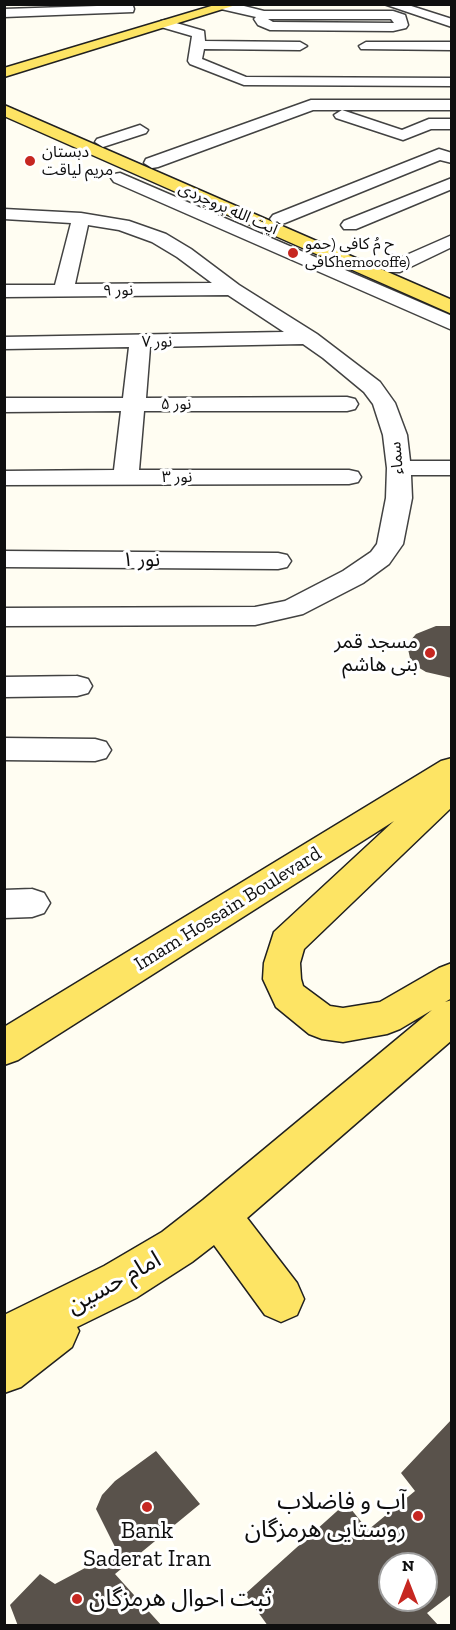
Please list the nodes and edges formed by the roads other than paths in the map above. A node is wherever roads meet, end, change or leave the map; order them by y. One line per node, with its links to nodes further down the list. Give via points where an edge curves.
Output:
1 (225, 5): 5 (street); 7 (main road); 12 (main road)
2 (394, 5): 6 (street)
3 (128, 9): 4 (street, via 42,18)
4 (4, 13)
5 (264, 15): 5 (street, via 393,15 401,25 270,27 261,19)
6 (452, 23)
7 (166, 24): 8 (street, via 199,34); 12 (main road)
8 (197, 45): 9 (street); 14 (street, via 195,61 253,83)
9 (310, 46)
10 (357, 46): 11 (street)
11 (452, 46)
12 (9, 69): 13 (main road)
13 (4, 79)
14 (452, 82)
15 (4, 100): 23 (main road, آیت الله بروجردی)
16 (311, 105): 17 (street); 21 (street); 25 (street)
17 (452, 105)
18 (9, 114): 28 (main road, آیت الله بروجردی)
19 (452, 124): 21 (street, via 429,124)
20 (140, 130): 23 (street)
21 (404, 135): 22 (street, via 438,144)
22 (452, 141)
23 (103, 142): 25 (main road, آیت الله بروجردی)
24 (452, 158): 32 (street, via 439,154)
25 (152, 163): 32 (main road, آیت الله بروجردی)
26 (120, 178): 29 (street)
27 (452, 183): 33 (street)
28 (182, 189): 29 (street); 35 (main road, آیت الله بروجردی)
29 (162, 197): 35 (street)
30 (4, 214): 31 (street, سماء)
31 (81, 218): 37 (street, سماء, via 123,225 159,238); 39 (street)
32 (279, 219): 35 (main road, آیت الله بروجردی)
33 (350, 225)
34 (452, 240): 35 (street)
35 (380, 277): 36 (street); 40 (main road, آیت الله بروجردی); 42 (street)
36 (406, 288): 41 (main road)
37 (232, 289): 39 (street, نور ۹); 43 (street, سماء)
38 (4, 291): 39 (street, نور ۹)
39 (63, 291)
40 (452, 293)
41 (452, 308)
42 (452, 324)
43 (310, 338): 45 (street, نور ۷); 49 (street, سماء, via 354,370 384,403 395,435)
44 (4, 343): 45 (street, نور ۷)
45 (140, 343): 46 (street)
46 (134, 404): 47 (street, نور ۵); 48 (street, نور ۵); 51 (street)
47 (347, 404)
48 (4, 405)
49 (399, 468): 50 (street); 56 (street, سماء, via 393,530 390,544 380,558 353,577 293,608 255,616)
50 (452, 468)
51 (126, 477): 52 (street, نور ۳); 53 (street, نور ۳)
52 (349, 477)
53 (4, 478)
54 (4, 559): 55 (street, نور ۱)
55 (278, 561)
56 (4, 617)
57 (77, 686): 58 (street)
58 (4, 687)
59 (4, 749): 60 (street)
60 (95, 750)
61 (452, 769): 65 (main road, Imam Hossain Boulevard)
62 (452, 787): 63 (main road, via 301,928 287,943 282,963 282,979 289,996 322,1022 343,1025 387,1017)
63 (452, 979)
64 (452, 1016): 66 (main road)
65 (4, 1048)
66 (218, 1215): 67 (main road, امام حسین, via 177,1247); 68 (main road)
67 (120, 1282): 69 (main road, امام حسین); 70 (main road)
68 (281, 1299)
69 (4, 1340)
70 (4, 1370)

